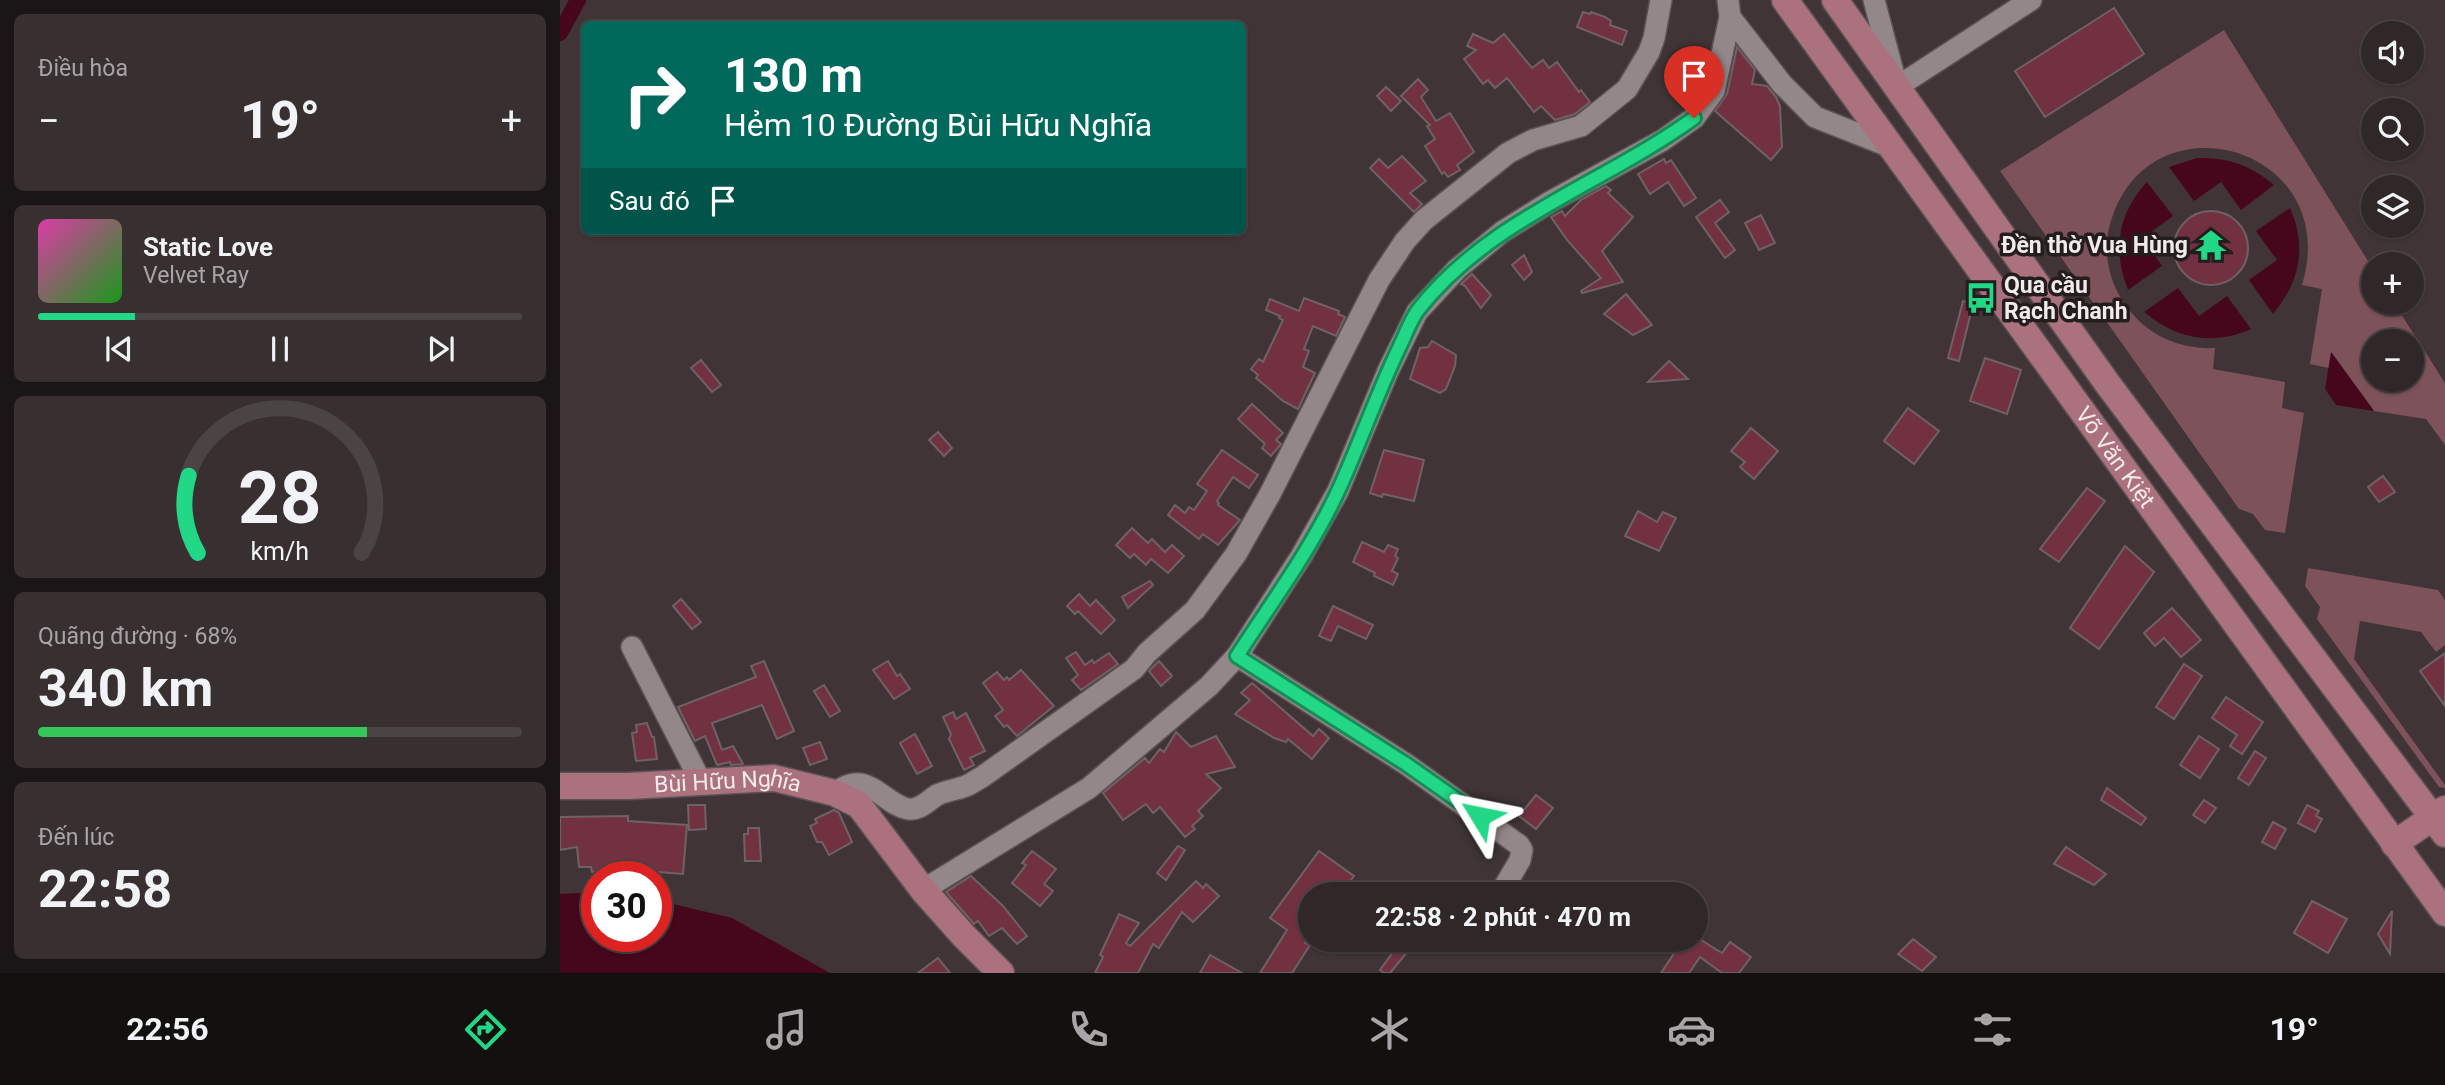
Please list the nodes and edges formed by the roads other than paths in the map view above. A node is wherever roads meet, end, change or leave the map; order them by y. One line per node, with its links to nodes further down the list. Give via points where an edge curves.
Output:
1 (1661, 0): 13 (street, via 1654,38 1628,89 1581,126 1533,140 1508,153 1424,220 1405,241 1379,280 1236,554 1195,610 1135,669 982,776 917,808 905,808 863,785 848,785)
2 (1785, 0): 8 (main road, Võ Văn Kiệt)
3 (1835, 0): 7 (main road, Võ Văn Kiệt)
4 (1874, 0): 7 (street)
5 (2031, 0): 7 (street)
6 (1729, 8): 8 (street, via 1782,84 1815,117); 10 (street, via 1714,91 1694,118 1502,232 1457,269 1417,312 1338,491)
7 (1897, 87): 14 (main road, Võ Văn Kiệt, via 2107,383)
8 (1891, 147): 15 (main road, Võ Văn Kiệt)
9 (632, 647): 11 (street)
10 (1237, 656): 17 (street, via 1406,764 1519,845 1520,860); 18 (street, via 1209,686 1089,788)
11 (701, 782): 12 (main road, Bùi Hữu Nghĩa); 13 (main road, Bùi Hữu Nghĩa, via 774,778)
12 (560, 786)
13 (835, 793): 18 (main road, Bùi Hữu Nghĩa, via 859,805)
14 (2441, 820): 15 (main road)
15 (2394, 844): 16 (main road, Võ Văn Kiệt)
16 (2435, 879): 19 (main road, Võ Văn Kiệt)
17 (1507, 882)
18 (921, 886): 20 (main road)
19 (2445, 913)
20 (1001, 973)

